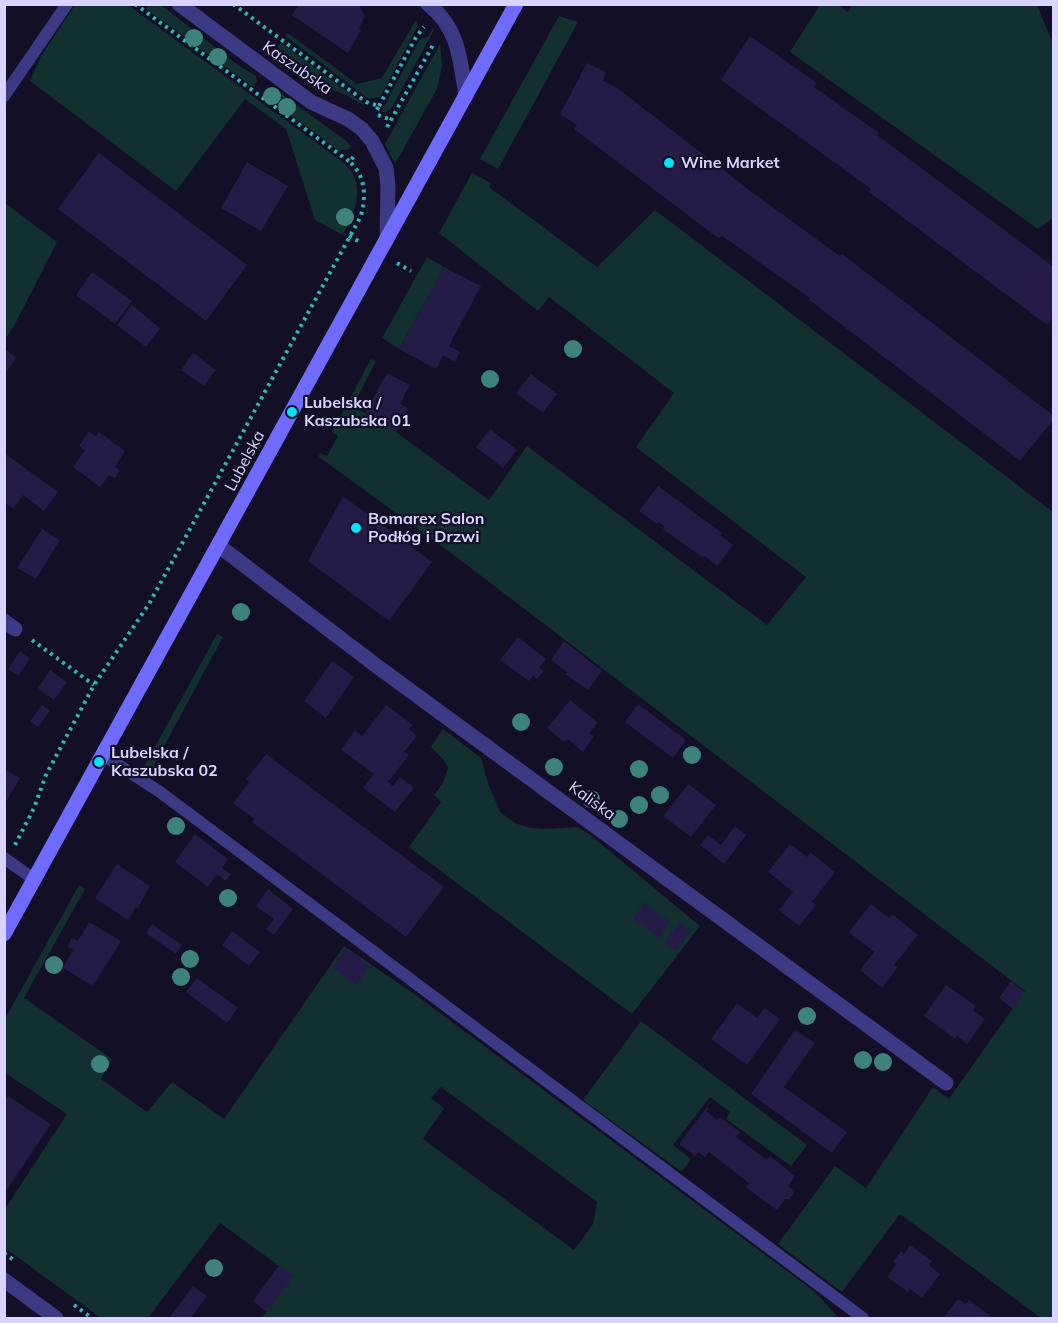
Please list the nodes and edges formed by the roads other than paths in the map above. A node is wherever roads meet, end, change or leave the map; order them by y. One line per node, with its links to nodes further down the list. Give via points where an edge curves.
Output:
1 (67, 4): 5 (lane)
2 (179, 4): 7 (street, Kaszubska, via 310,102 362,129 386,168)
3 (428, 4): 6 (street, via 452,32)
4 (516, 4): 6 (main road, Lubelska)
5 (4, 96)
6 (466, 96): 7 (main road, Lubelska)
7 (387, 239): 8 (main road, Lubelska)
8 (219, 546): 9 (main road, Lubelska); 13 (street, Kaliska)
9 (103, 755): 11 (main road, Lubelska); 16 (lane, via 160,792)
10 (6, 859): 11 (lane)
11 (34, 880): 12 (main road, Lubelska)
12 (4, 934)
13 (946, 1083)
14 (4, 1280): 15 (street)
15 (56, 1318)
16 (863, 1318)

